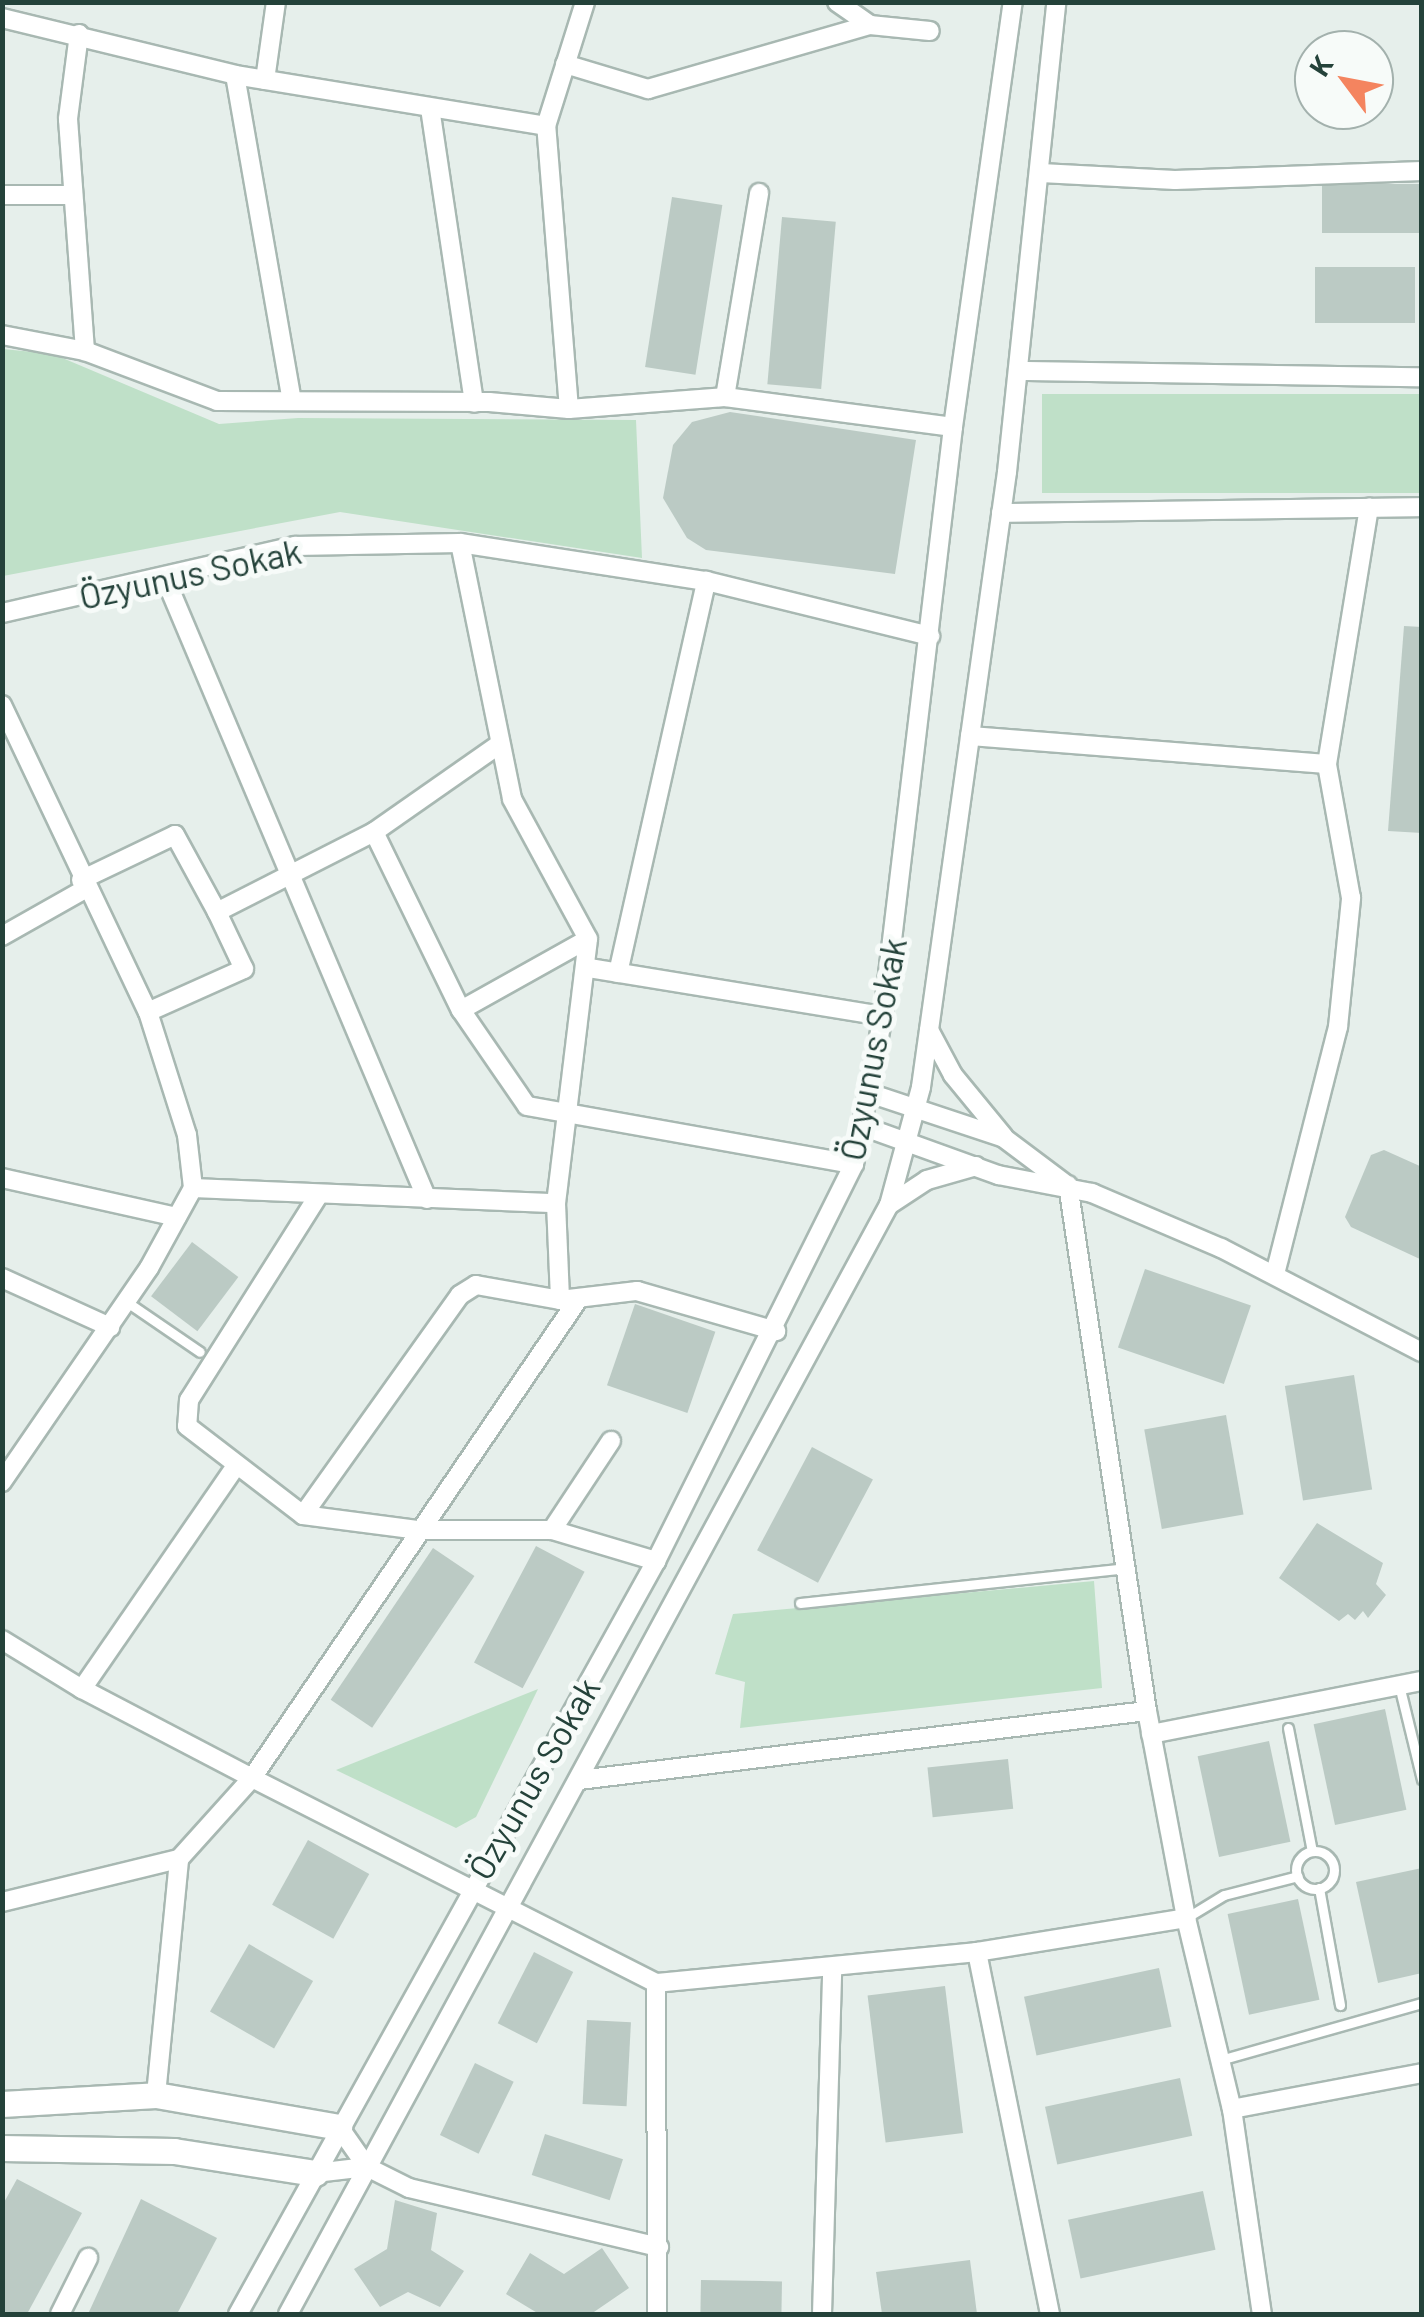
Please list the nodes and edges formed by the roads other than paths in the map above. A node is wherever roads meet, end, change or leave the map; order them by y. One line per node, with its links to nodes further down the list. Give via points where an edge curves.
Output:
1 (276, 2): 12 (street)
2 (585, 2): 10 (street)
3 (837, 2): 7 (street)
4 (1013, 2): 28 (street)
5 (1056, 2): 16 (street)
6 (2, 18): 9 (street)
7 (870, 26): 8 (street); 10 (street, via 648,89)
8 (930, 32)
9 (79, 34): 11 (street); 18 (street, via 68,88)
10 (564, 64): 14 (street)
11 (235, 76): 12 (street); 25 (street)
12 (264, 80): 13 (street)
13 (430, 108): 14 (street); 26 (street)
14 (546, 126): 27 (street)
15 (1422, 171): 16 (street, via 1175,180)
16 (1041, 173): 22 (street)
17 (759, 193): 24 (street)
18 (74, 195): 19 (street); 21 (street)
19 (2, 196)
20 (2, 335): 21 (street)
21 (85, 351): 25 (street, via 217,401)
22 (1021, 370): 23 (street); 31 (street)
23 (1422, 378)
24 (725, 397): 27 (street); 28 (street)
25 (292, 400): 26 (street)
26 (474, 404): 27 (street)
27 (569, 409)
28 (953, 427): 36 (street)
29 (1369, 507): 30 (street); 31 (street); 40 (street)
30 (1422, 507)
31 (1001, 512): 38 (street)
32 (460, 543): 33 (street, Özyunus Sokak, via 295,546); 34 (street, Özyunus Sokak); 39 (street)
33 (164, 578): 35 (street, Özyunus Sokak); 42 (street)
34 (706, 581): 36 (street, Özyunus Sokak); 48 (street)
35 (2, 613)
36 (930, 636): 51 (street, Özyunus Sokak)
37 (2, 705): 43 (street)
38 (970, 736): 40 (street); 52 (street)
39 (497, 746): 41 (street); 46 (street, via 512,800)
40 (1327, 764): 69 (street, via 1347,858 1350,917 1338,1027)
41 (374, 832): 42 (street); 49 (street)
42 (286, 877): 44 (street); 65 (street)
43 (83, 884): 44 (street, via 175,835); 45 (street); 50 (street)
44 (217, 912): 50 (street, via 244,969)
45 (2, 936)
46 (588, 939): 47 (street); 49 (street)
47 (589, 968): 48 (street); 55 (street)
48 (618, 972): 51 (street)
49 (460, 1010): 55 (street, via 528,1106)
50 (148, 1012): 63 (street, via 186,1135)
51 (883, 1016): 53 (street, Özyunus Sokak)
52 (929, 1030): 54 (street); 58 (street, via 953,1075)
53 (869, 1093): 54 (street); 56 (street, Özyunus Sokak)
54 (915, 1108): 57 (street); 58 (street)
55 (567, 1110): 59 (street); 66 (street)
56 (862, 1126): 57 (street); 59 (street, Özyunus Sokak)
57 (907, 1138): 60 (street); 67 (street)
58 (1004, 1138): 62 (street)
59 (854, 1164): 74 (street, Özyunus Sokak)
60 (976, 1166): 62 (street); 67 (street, via 927,1180)
61 (2, 1178): 68 (street)
62 (1066, 1184): 69 (street); 85 (street)
63 (193, 1188): 64 (street); 68 (street)
64 (318, 1196): 65 (street); 79 (street, via 188,1400 187,1426)
65 (427, 1199): 66 (street)
66 (556, 1203): 71 (street)
67 (889, 1205): 96 (street)
68 (177, 1218): 72 (street)
69 (1275, 1274): 76 (street)
70 (2, 1278): 73 (street)
71 (568, 1301): 74 (street, via 637,1291); 81 (street, via 476,1285 460,1295); 82 (street)
72 (127, 1302): 73 (street); 75 (lane)
73 (110, 1327): 78 (street)
74 (776, 1331): 84 (street, Özyunus Sokak)
75 (200, 1352)
76 (1422, 1352)
77 (611, 1441): 83 (street)
78 (11, 1457): 80 (street)
79 (235, 1467): 81 (street); 90 (street)
80 (2, 1482)
81 (303, 1515): 82 (street)
82 (419, 1530): 83 (street); 94 (street)
83 (552, 1530): 84 (street)
84 (656, 1561): 100 (street, Özyunus Sokak)
85 (1126, 1568): 86 (lane); 91 (street)
86 (800, 1603)
87 (2, 1640): 90 (street)
88 (1422, 1681): 89 (street)
89 (1400, 1685): 93 (street); 95 (lane)
90 (82, 1690): 94 (street)
91 (1146, 1712): 93 (street); 96 (street)
92 (1288, 1728): 97 (lane)
93 (1151, 1734): 104 (street)
94 (252, 1778): 98 (street); 100 (street)
95 (1422, 1779)
96 (580, 1780): 103 (street)
97 (1312, 1851): 99 (lane, via 1298,1864); 101 (lane, via 1333,1863 1333,1876)
98 (179, 1859): 102 (street); 112 (street)
99 (1298, 1876): 101 (lane); 104 (lane, via 1224,1894)
100 (471, 1886): 103 (street); 115 (street, Özyunus Sokak)
101 (1319, 1888): 109 (lane)
102 (2, 1902)
103 (513, 1907): 107 (street); 117 (street)
104 (1186, 1918): 105 (street); 110 (street)
105 (977, 1952): 106 (street); 126 (street)
106 (832, 1967): 107 (street); 125 (street)
107 (656, 1982): 119 (street)
108 (1422, 2002): 110 (lane)
109 (1340, 2006)
110 (1220, 2060): 114 (street)
111 (1422, 2073): 114 (street)
112 (156, 2095): 113 (street); 115 (street)
113 (2, 2104)
114 (1232, 2109): 127 (street)
115 (339, 2127): 117 (street); 118 (street, Özyunus Sokak)
116 (2, 2148): 118 (street, via 174,2152)
117 (368, 2166): 118 (street); 119 (street, via 409,2188); 123 (street)
118 (314, 2173): 122 (street, Özyunus Sokak)
119 (659, 2247): 124 (street)
120 (88, 2258): 121 (street)
121 (60, 2314)
122 (238, 2314)
123 (288, 2314)
124 (658, 2314)
125 (822, 2314)
126 (1050, 2314)
127 (1262, 2314)

